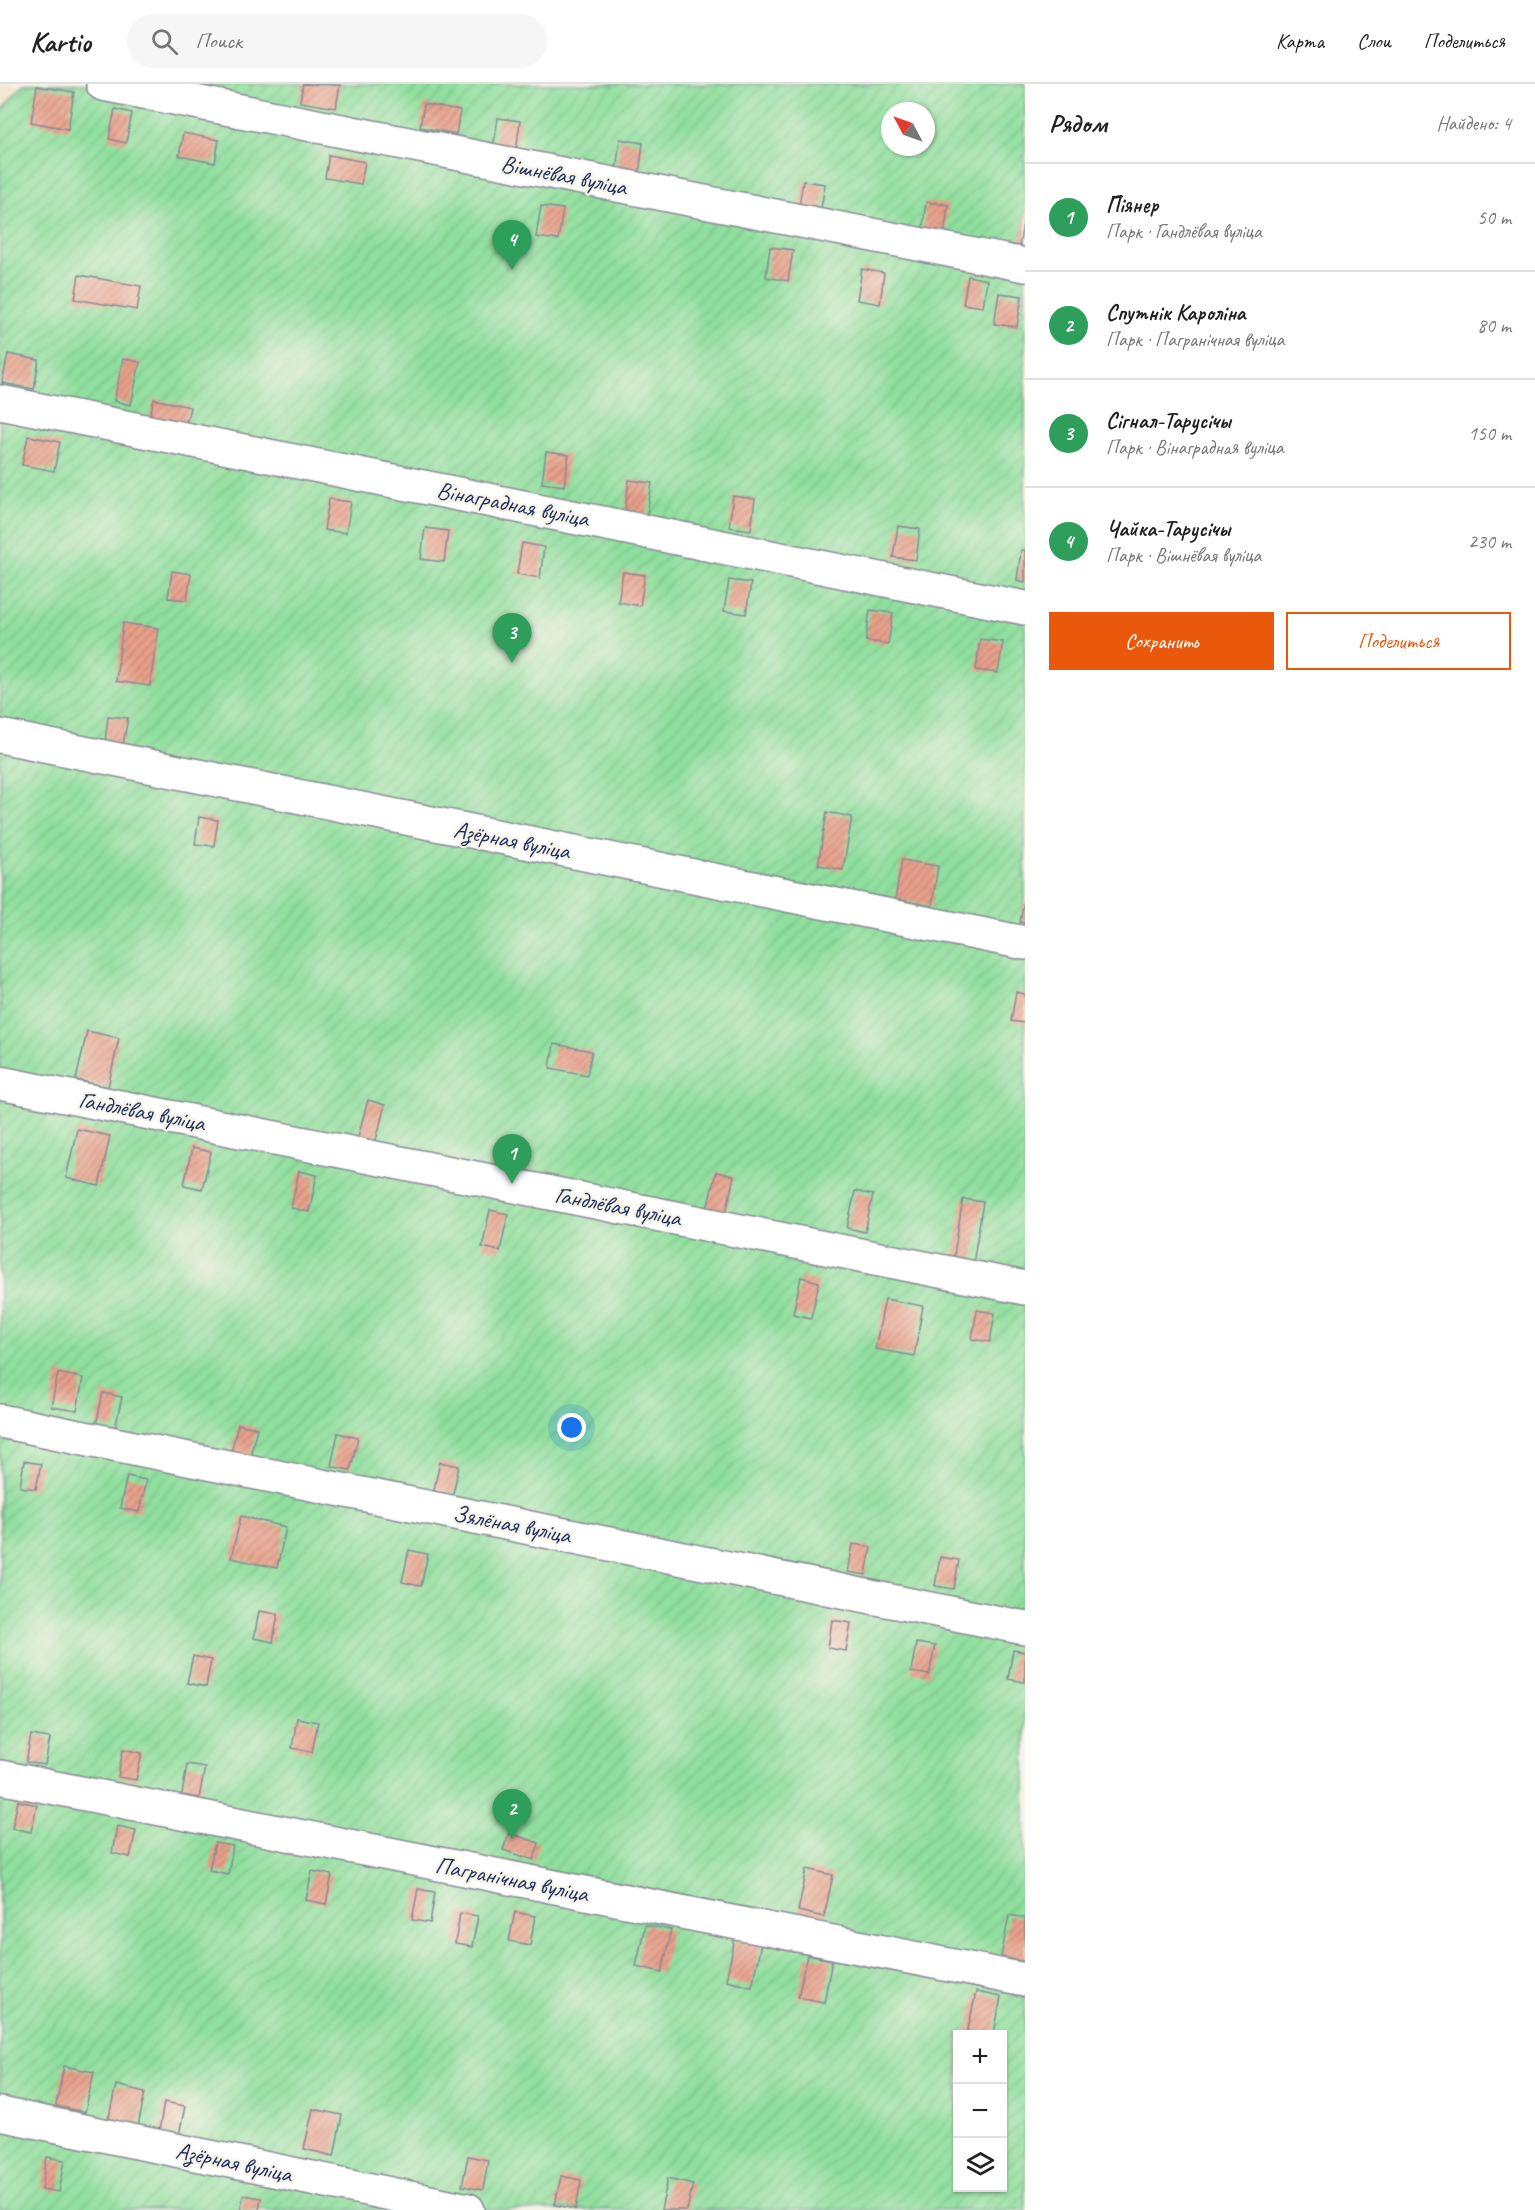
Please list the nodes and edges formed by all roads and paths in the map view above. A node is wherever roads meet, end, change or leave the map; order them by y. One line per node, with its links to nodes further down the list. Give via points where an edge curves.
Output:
1 (103, 84): 2 (street, Вішнёвая вуліца)
2 (1025, 266)
3 (0, 402): 4 (street, Вінаградная вуліца)
4 (1025, 608)
5 (0, 736): 6 (street, Азёрная вуліца)
6 (1025, 943)
7 (0, 1083): 8 (street, Гандлёвая вуліца)
8 (1025, 1288)
9 (0, 1421): 10 (street, Зялёная вуліца)
10 (1025, 1628)
11 (0, 1778): 12 (street, Пагранічная вуліца)
12 (1025, 1980)
13 (0, 2114): 14 (street, Азёрная вуліца)
14 (468, 2210)

